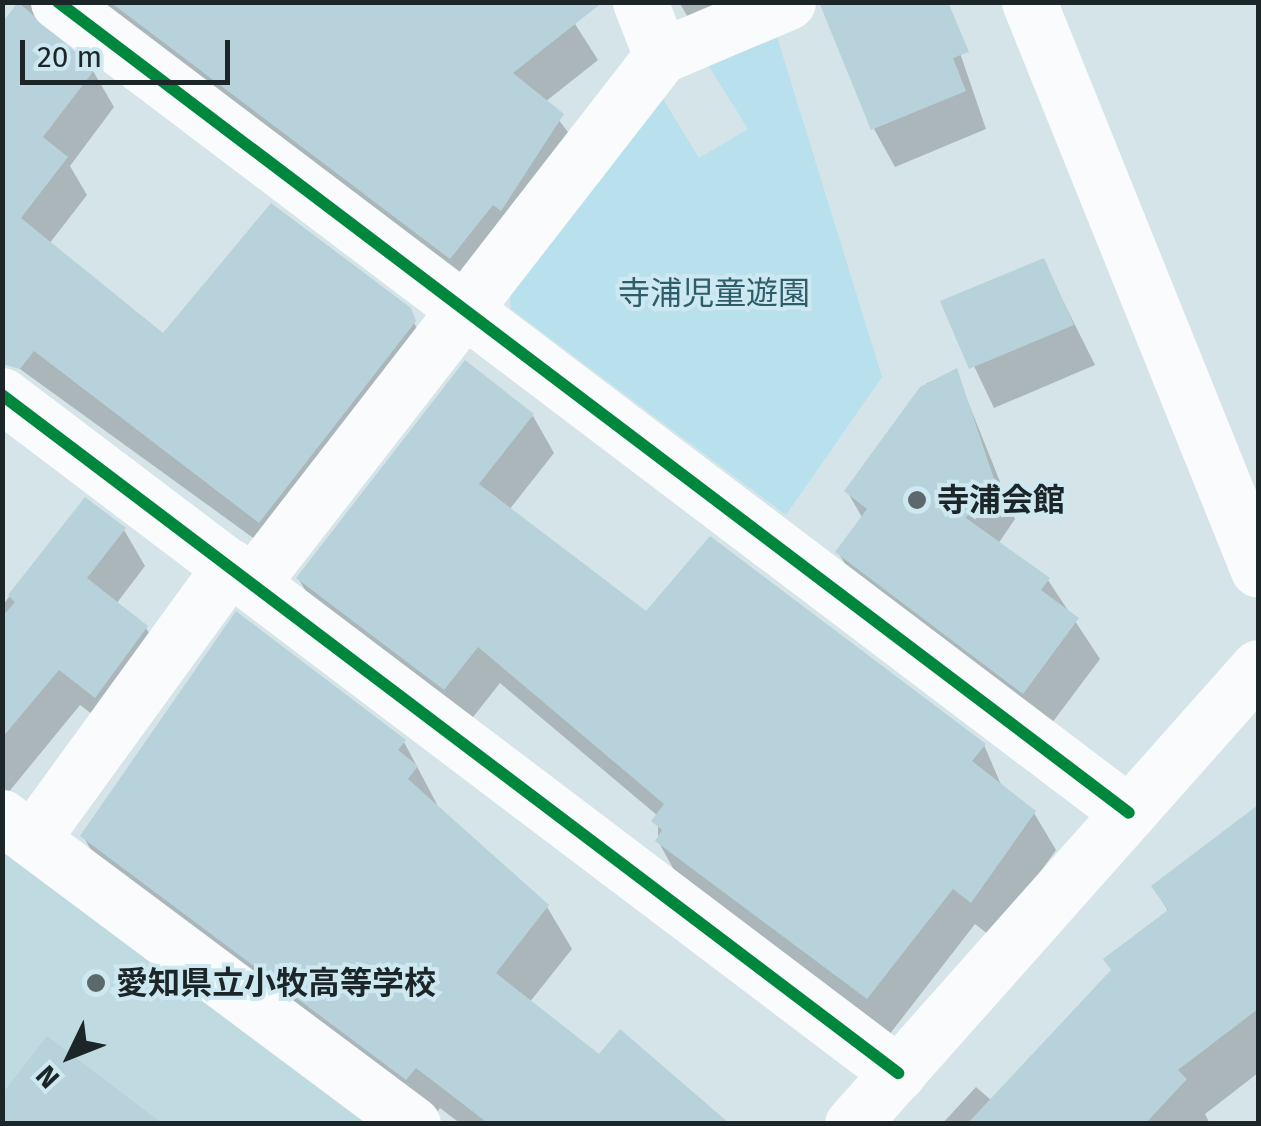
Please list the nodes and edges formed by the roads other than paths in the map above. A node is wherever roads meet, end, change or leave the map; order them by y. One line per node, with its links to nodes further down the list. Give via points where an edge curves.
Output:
1 (58, 2): 6 (street)
2 (640, 2): 5 (street)
3 (788, 2): 5 (street)
4 (1029, 2): 8 (street)
5 (661, 56): 6 (street)
6 (459, 309): 9 (street); 11 (street)
7 (2, 395): 9 (street)
8 (1258, 570)
9 (241, 575): 12 (street); 13 (street)
10 (1258, 667): 11 (street)
11 (1129, 813): 13 (street)
12 (17, 828): 14 (street)
13 (898, 1073): 15 (street)
14 (413, 1124)
15 (852, 1124)

